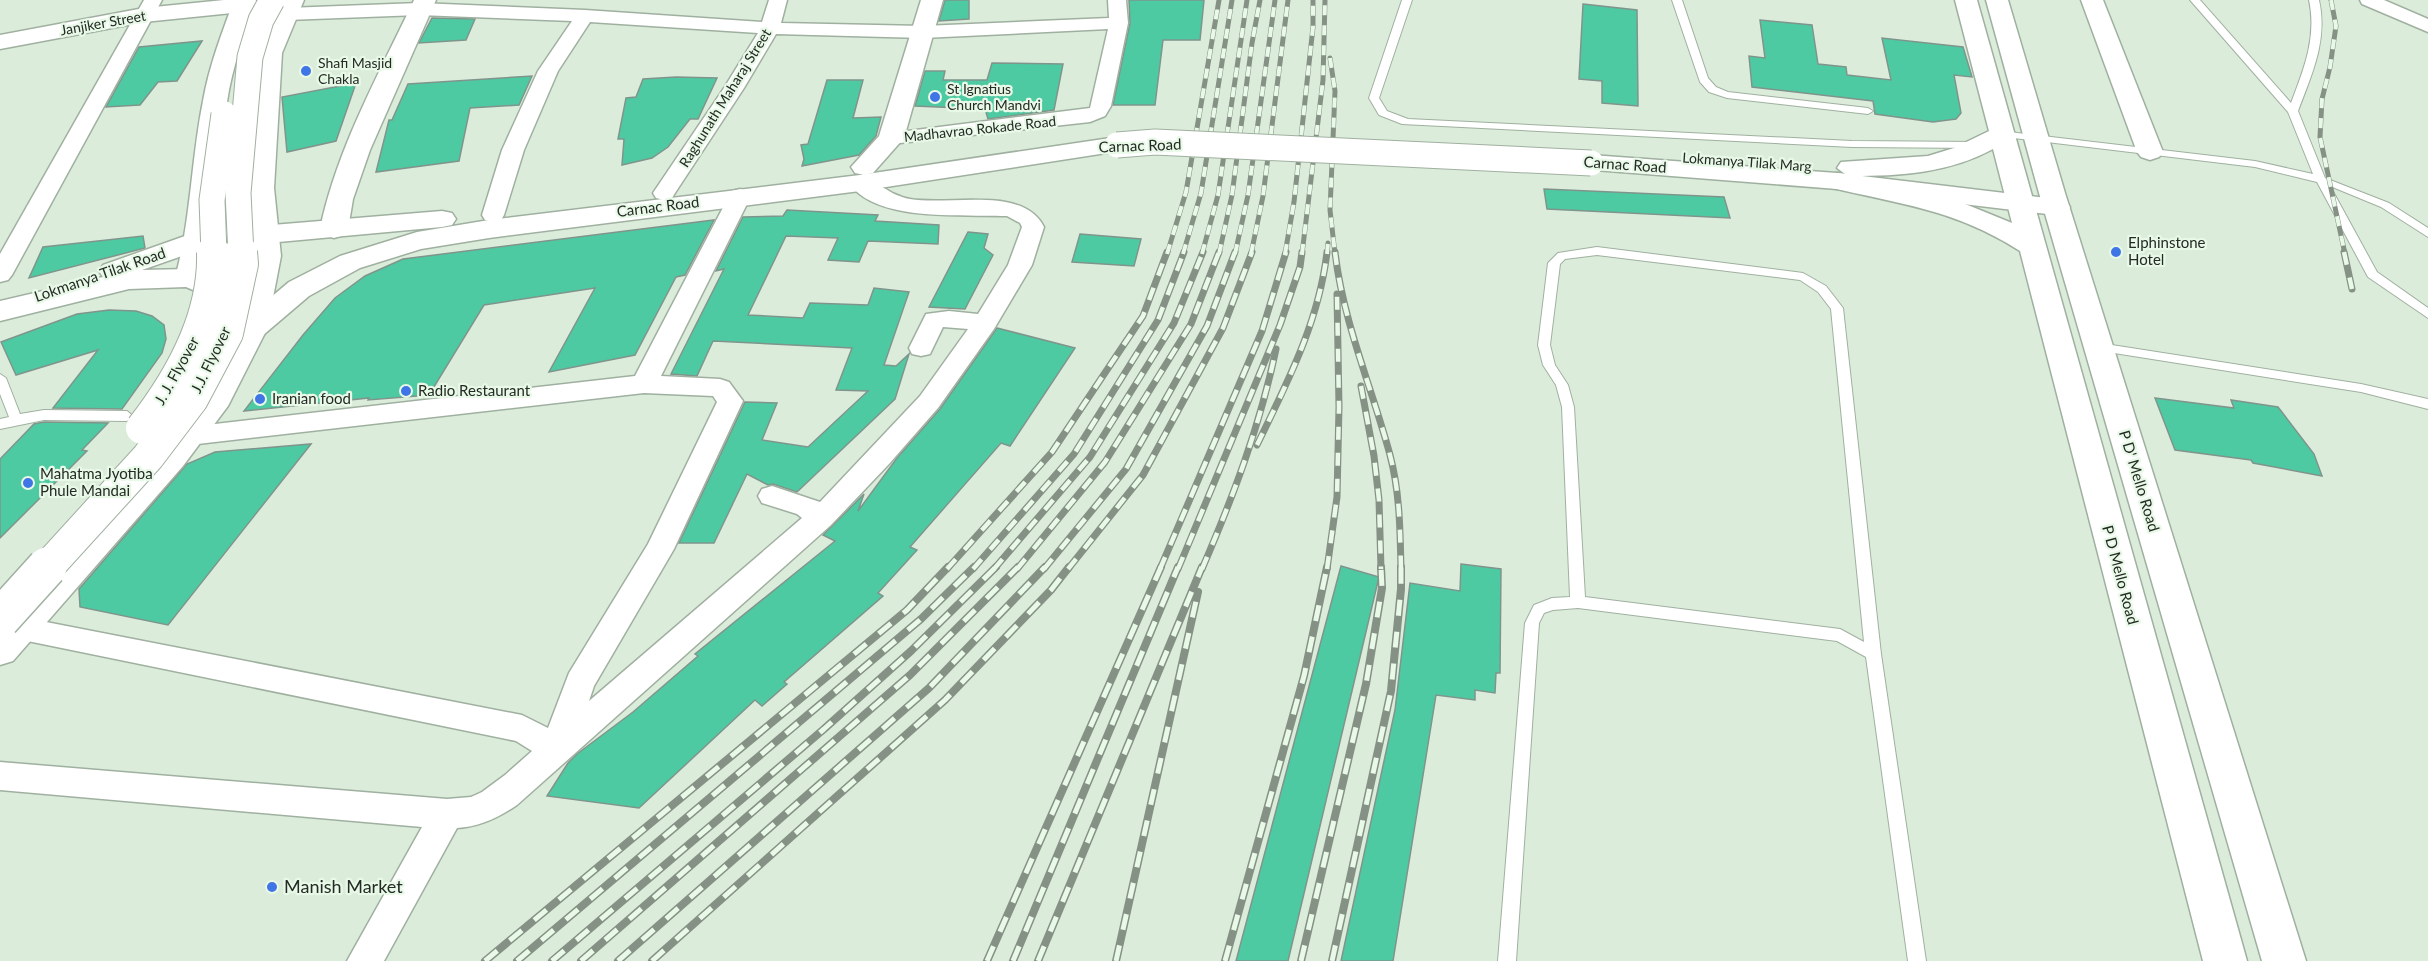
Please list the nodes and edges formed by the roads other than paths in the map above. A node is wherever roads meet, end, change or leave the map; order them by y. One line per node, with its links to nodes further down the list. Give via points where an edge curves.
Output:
1 (631, 0): 19 (street)
2 (778, 0): 22 (street, Raghunath Maharaj Street)
3 (932, 0): 23 (main road)
4 (1117, 0): 20 (street, Madhavrao Rokade Road)
5 (1407, 0): 29 (lane, via 1374,98 1383,113 1406,122 1852,144)
6 (1677, 0): 25 (lane, via 1703,78 1715,92)
7 (1966, 0): 29 (main road)
8 (1996, 0): 28 (main road, P D' Mello Road)
9 (2092, 0): 30 (main road)
10 (2195, 0): 26 (lane)
11 (2314, 0): 26 (lane, via 2318,11 2315,50)
12 (2369, 0): 21 (street)
13 (2408, 0): 21 (street)
14 (249, 2): 15 (main road, Janjiker Street); 17 (main road, Janjiker Street); 42 (main road, via 225,59 215,100); 61 (main road, J. J. Flyover, bridge, via 248,22 228,88 212,200 214,270 199,336 164,400 120,455)
15 (284, 4): 16 (street); 40 (main road, via 266,85 261,188); 63 (main road, J.J. Flyover, bridge, via 261,20 250,57 238,193 242,264 227,333 192,399 148,457)
16 (422, 4): 18 (street); 39 (main road, via 357,150)
17 (149, 8): 24 (main road, Janjiker Street); 44 (street)
18 (585, 16): 19 (street); 38 (street, via 548,71 513,150)
19 (621, 18): 22 (street)
20 (1119, 23): 23 (street); 27 (street, Madhavrao Rokade Road, via 1101,106 1090,116)
21 (2428, 26)
22 (770, 28): 23 (street); 34 (street, Raghunath Maharaj Street)
23 (923, 32): 27 (main road)
24 (0, 42)
25 (1868, 111)
26 (2293, 111): 33 (lane)
27 (891, 138): 32 (main road)
28 (2037, 138): 29 (lane); 30 (lane); 37 (main road, P D' Mello Road)
29 (1992, 139): 31 (main road, via 1958,157 1934,164); 35 (main road)
30 (2150, 152): 33 (lane, via 2255,164)
31 (1835, 174): 32 (main road, Carnac Road, bridge, via 1590,157 1116,139); 35 (main road, Carnac Road); 43 (main road, via 1982,217)
32 (862, 175): 34 (main road, Carnac Road); 36 (main road, Carnac Road); 48 (street, via 883,199 912,206 1012,209 1029,219 1033,227 1020,265)
33 (2321, 180): 41 (lane, via 2387,206); 47 (lane, via 2372,274)
34 (664, 193): 38 (main road, Carnac Road)
35 (2017, 195): 37 (main road, Carnac Road); 43 (main road, P D Mello Road)
36 (740, 196): 49 (main road, Carnac Road, via 417,241 350,262 299,290); 53 (street)
37 (2054, 200): 50 (main road, P D' Mello Road)
38 (493, 215): 39 (main road, Carnac Road)
39 (334, 229): 40 (main road, Carnac Road)
40 (265, 233): 42 (main road, Carnac Road); 49 (main road, via 267,256)
41 (2428, 233)
42 (199, 240): 45 (main road); 46 (main road, Lokmanya Tilak Road)
43 (2031, 246): 72 (main road, P D Mello Road)
44 (0, 275)
45 (189, 278): 46 (main road, via 129,280); 49 (main road, via 238,298)
46 (0, 310)
47 (2428, 314)
48 (985, 323): 51 (street, via 936,320); 60 (street, via 929,402)
49 (252, 329): 58 (main road, via 217,398)
50 (2099, 346): 54 (lane, via 2361,388); 73 (main road, P D' Mello Road)
51 (921, 348)
52 (0, 378): 56 (lane)
53 (644, 384): 58 (street); 66 (street, via 720,388 730,401 660,549 580,682)
54 (2426, 404)
55 (127, 416): 56 (lane)
56 (16, 418): 57 (lane)
57 (0, 424)
58 (189, 436): 63 (main road)
59 (772, 496): 60 (street, via 807,507)
60 (821, 518): 66 (street)
61 (0, 585)
62 (1578, 602): 65 (lane, via 1840,635); 65 (lane, via 1568,407 1544,345 1554,263 1562,256 1597,251 1803,277 1822,290 1837,308); 70 (lane, via 1539,609 1532,623)
63 (7, 623): 64 (main road); 66 (street, via 522,729)
64 (0, 650)
65 (1873, 654): 71 (lane)
66 (556, 748): 68 (street, via 491,804 472,812)
67 (0, 776): 68 (street)
68 (447, 814): 69 (street)
69 (365, 961)
70 (1507, 961)
71 (1917, 961)
72 (2225, 961)
73 (2284, 961)

